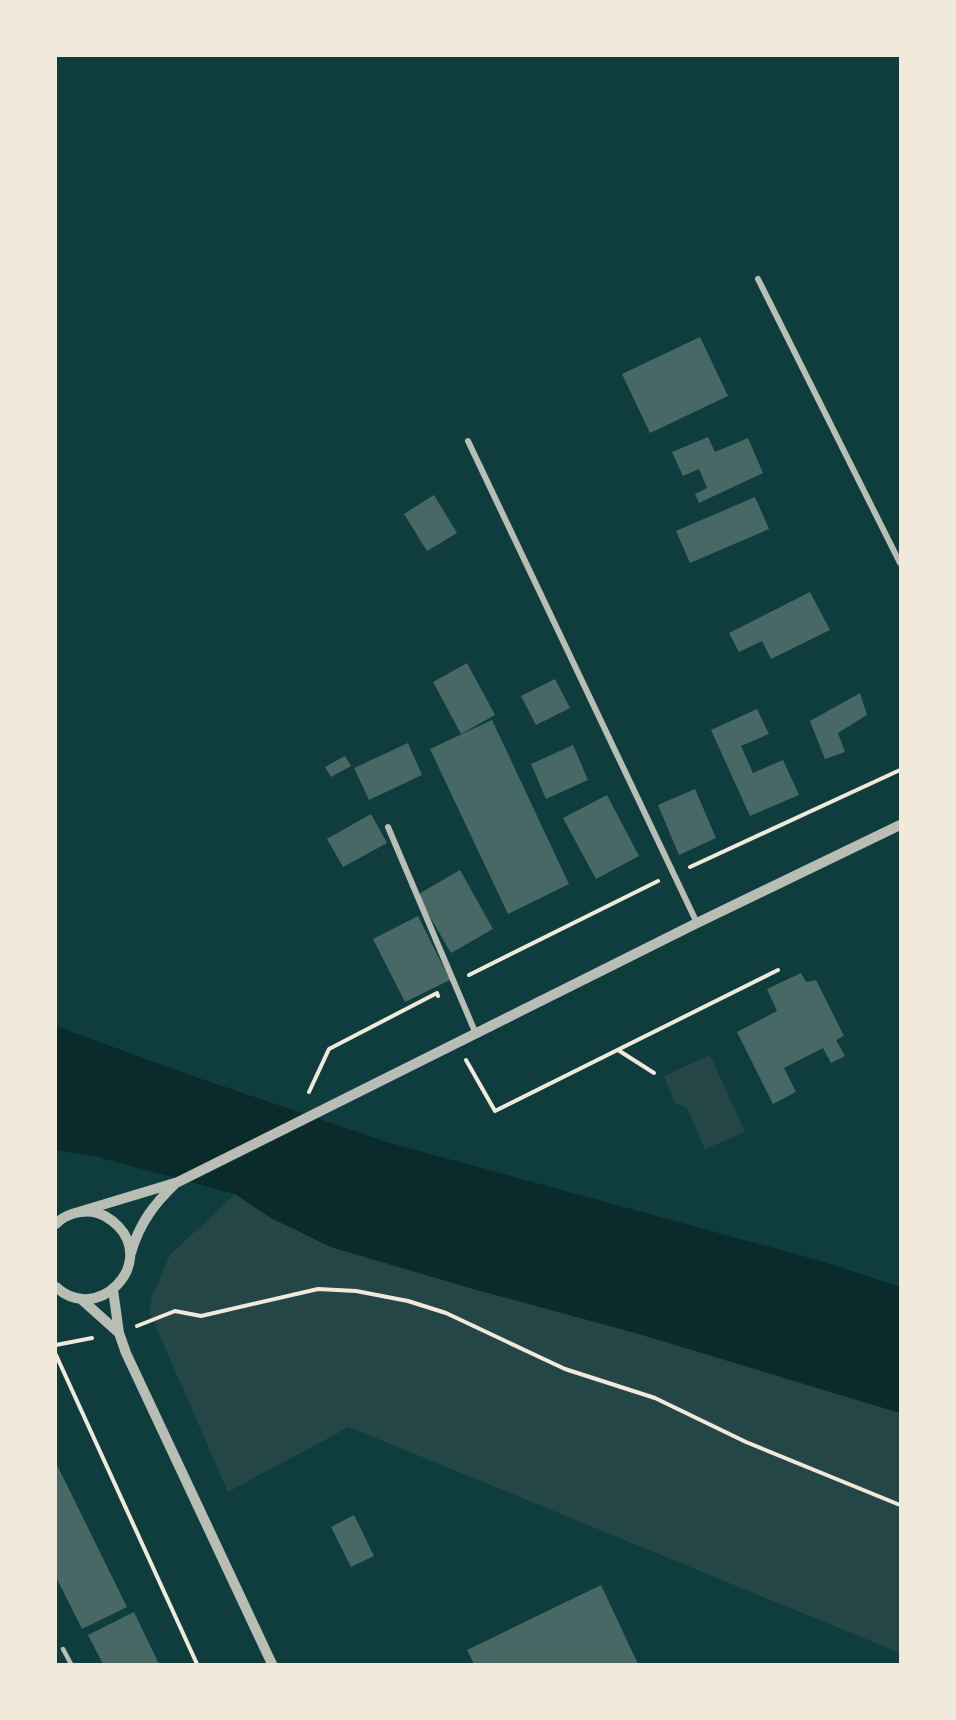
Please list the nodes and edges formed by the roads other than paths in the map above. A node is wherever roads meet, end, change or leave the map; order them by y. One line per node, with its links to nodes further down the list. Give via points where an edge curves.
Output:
1 (758, 279): 3 (street)
2 (468, 441): 6 (street)
3 (900, 563)
4 (900, 825): 6 (street)
5 (388, 827): 7 (street)
6 (697, 923): 7 (street)
7 (476, 1034): 8 (street)
8 (178, 1182): 9 (street); 11 (street, via 147,1215)
9 (72, 1214): 10 (street); 11 (street, via 100,1213 112,1220 122,1230)
10 (56, 1224)
11 (130, 1257): 13 (street, via 122,1281)
12 (56, 1287): 14 (street)
13 (113, 1290): 14 (street, via 103,1296); 15 (street)
14 (81, 1299): 15 (street)
15 (119, 1333): 18 (street)
16 (63, 1649): 17 (lane)
17 (71, 1665)
18 (272, 1665)

